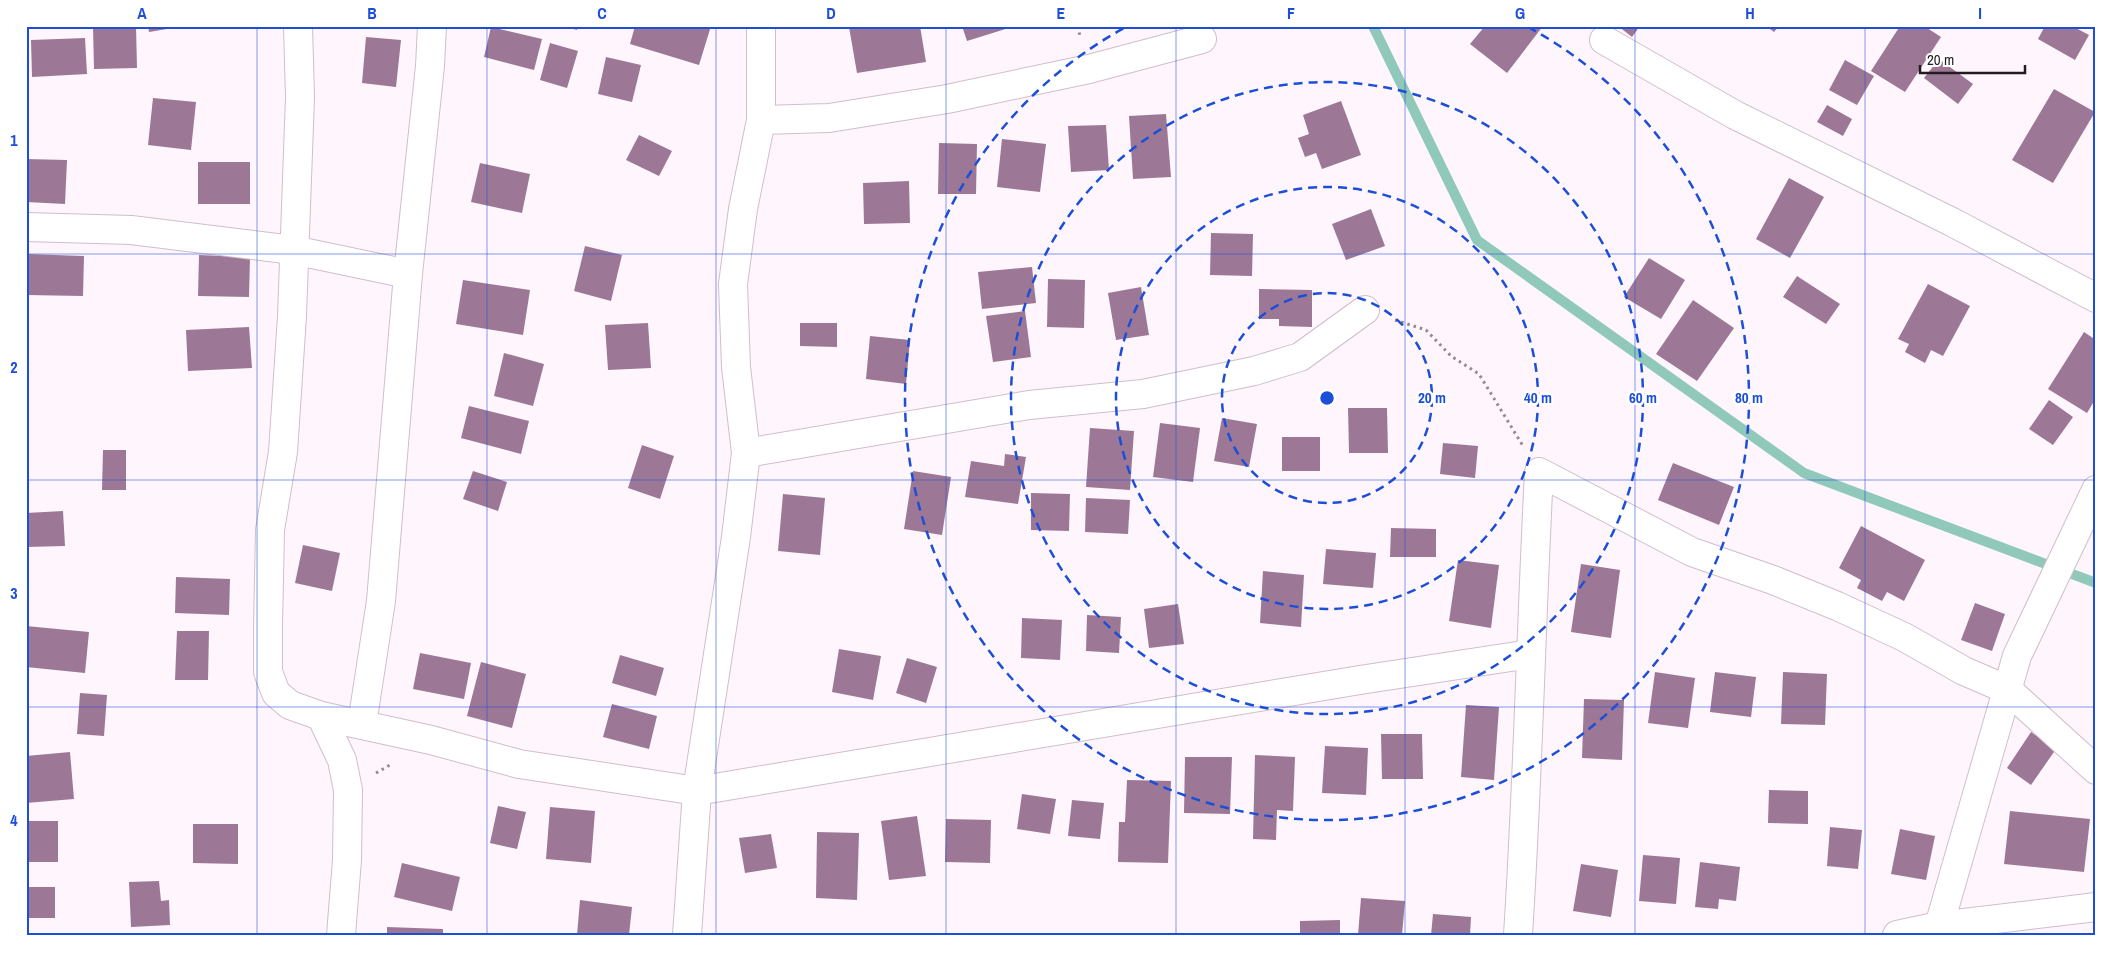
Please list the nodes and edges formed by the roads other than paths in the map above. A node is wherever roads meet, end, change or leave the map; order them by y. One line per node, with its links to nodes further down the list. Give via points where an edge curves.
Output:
1 (298, 26): 8 (street, via 300,97)
2 (432, 26): 9 (street)
3 (761, 26): 6 (street)
4 (1202, 39): 6 (street, via 1089,69 947,99 829,118)
5 (1604, 40): 10 (street, via 1735,115 1952,222)
6 (761, 120): 12 (street, via 743,209 733,284 736,367)
7 (26, 227): 8 (street, via 131,230)
8 (293, 250): 9 (street); 16 (street, via 283,452 270,530 268,672 276,693 290,705)
9 (408, 274): 17 (street, via 381,601)
10 (2096, 298)
11 (1365, 310): 12 (street, via 1300,357 1254,371 1143,394 1028,405)
12 (746, 453): 19 (street)
13 (2096, 490): 15 (street, via 2017,656)
14 (1530, 654): 15 (street, via 1539,472 1692,552 1837,606); 19 (street); 24 (street, via 1526,815)
15 (2008, 690): 18 (street); 21 (street)
16 (321, 716): 17 (street); 22 (street, via 342,760 348,790)
17 (362, 724): 19 (street, via 519,764)
18 (2096, 770)
19 (697, 791): 23 (street)
20 (2096, 907): 21 (street)
21 (1939, 926): 25 (street)
22 (341, 935)
23 (687, 935)
24 (1518, 935)
25 (1897, 935)

